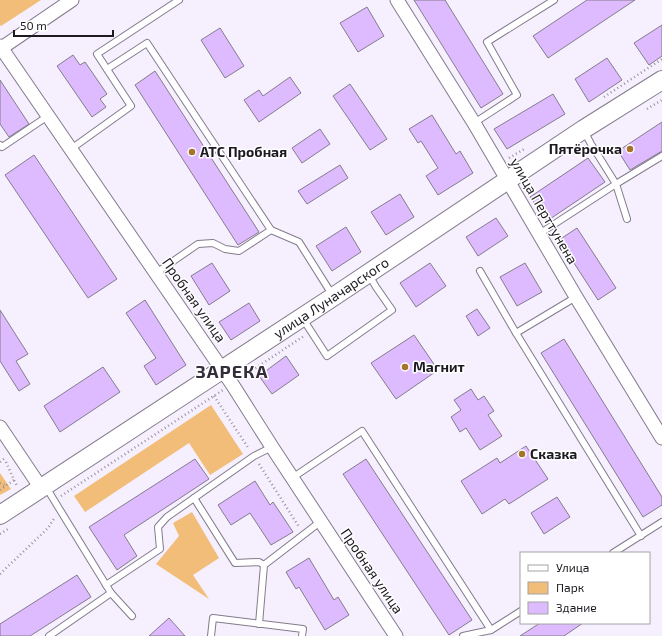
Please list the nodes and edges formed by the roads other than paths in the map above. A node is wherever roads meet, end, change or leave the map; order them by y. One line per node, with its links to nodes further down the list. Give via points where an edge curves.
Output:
1 (72, 0): 5 (street)
2 (179, 0): 6 (lane, via 97,54)
3 (397, 0): 9 (street, улица Перттунена)
4 (554, 0): 9 (lane, via 487,42 517,95)
5 (0, 48): 8 (street, Пробная улица)
6 (107, 69): 12 (lane, via 131,106); 17 (lane, via 148,42)
7 (662, 80): 10 (street, улица Луначарского)
8 (48, 116): 11 (lane, via 2,147); 12 (street, Пробная улица)
9 (474, 123): 14 (street, улица Перттунена)
10 (584, 129): 14 (street, улица Луначарского); 15 (lane)
11 (0, 145)
12 (71, 149): 20 (street, Пробная улица)
13 (662, 156): 15 (lane)
14 (508, 181): 18 (street, улица Перттунена); 21 (street, улица Луначарского)
15 (616, 184): 16 (lane); 18 (lane)
16 (627, 219)
17 (271, 230): 20 (lane, via 239,251 225,249 213,243 198,244); 22 (lane, via 298,242)
18 (539, 234): 23 (street, улица Перттунена)
19 (480, 271): 25 (lane)
20 (156, 273): 26 (street, Пробная улица)
21 (368, 274): 22 (street, улица Луначарского); 24 (lane, via 392,310 327,356)
22 (333, 297): 24 (street, улица Луначарского)
23 (576, 297): 25 (lane); 28 (street, улица Перттунена)
24 (307, 324): 26 (street, улица Луначарского)
25 (516, 333): 36 (lane)
26 (227, 376): 29 (street, Пробная улица); 31 (street, улица Луначарского)
27 (0, 427): 31 (street)
28 (662, 438)
29 (272, 447): 30 (street, Пробная улица); 32 (lane, via 254,456)
30 (292, 478): 34 (street, Пробная улица); 44 (lane, via 362,430)
31 (47, 491): 33 (street, улица Луначарского); 39 (lane)
32 (194, 498): 38 (lane, via 235,563 259,562); 39 (lane, via 167,517 158,527 160,549)
33 (6, 521)
34 (320, 522): 38 (lane); 48 (street, Пробная улица)
35 (662, 522): 36 (lane)
36 (641, 536): 37 (lane)
37 (615, 552)
38 (264, 565): 43 (lane)
39 (106, 585): 40 (lane)
40 (111, 594): 42 (lane); 45 (lane)
41 (520, 612): 44 (lane)
42 (132, 616)
43 (259, 624): 46 (lane, via 213,618); 47 (lane, via 303,629)
44 (491, 630): 49 (lane)
45 (49, 636)
46 (211, 636)
47 (302, 636)
48 (396, 636)
49 (463, 636)

